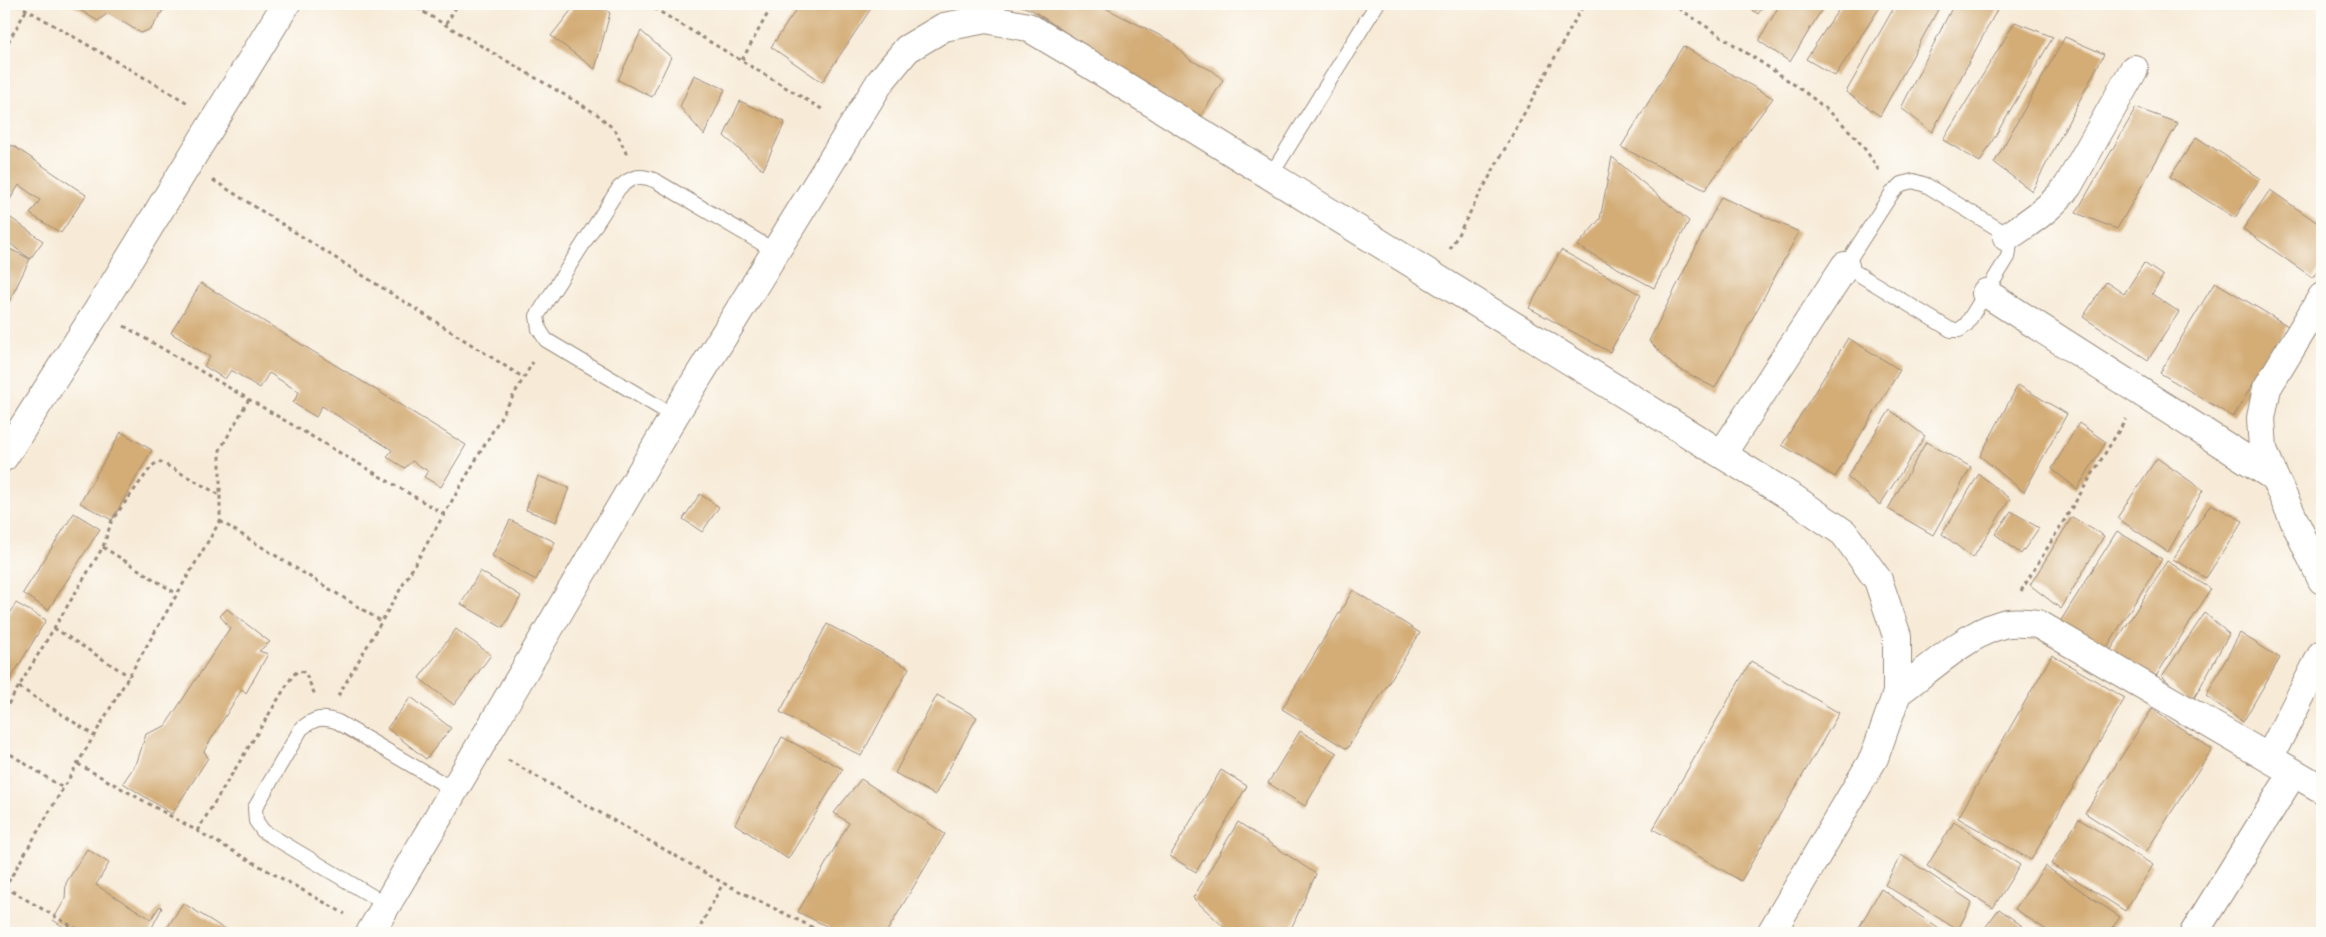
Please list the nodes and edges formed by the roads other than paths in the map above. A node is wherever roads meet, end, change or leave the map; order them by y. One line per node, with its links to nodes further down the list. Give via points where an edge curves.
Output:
1 (286, 4): 12 (street)
2 (1377, 4): 4 (lane)
3 (2134, 69): 5 (street, via 2068,186 2036,218)
4 (1271, 175): 6 (street, via 1028,27 986,19 944,27 907,48 880,82); 11 (street)
5 (2007, 238): 7 (lane, via 2000,230 1926,185 1913,181 1901,184 1892,193); 8 (lane, via 2010,247 2008,257)
6 (775, 251): 10 (street); 10 (lane, via 656,181 642,176 629,178 619,188 537,316 539,329 546,340)
7 (1845, 266): 8 (lane, via 1950,330 1959,330 1966,325); 11 (street)
8 (1986, 293): 13 (street)
9 (2322, 297): 13 (street, via 2267,388 2261,418 2263,449)
10 (674, 416): 20 (street)
11 (1722, 454): 16 (street, via 1844,533 1856,549 1878,580 1897,636)
12 (4, 458)
13 (2274, 477): 14 (street)
14 (2322, 580)
15 (2322, 654): 17 (street)
16 (1897, 694): 17 (street, via 1983,631 2001,624 2038,624); 23 (street, via 1874,758)
17 (2269, 758): 18 (street)
18 (2293, 773): 19 (street); 24 (street)
19 (2322, 789)
20 (454, 790): 21 (street); 21 (lane, via 325,717 312,720 301,729 254,808 256,821 263,831)
21 (387, 905): 22 (street)
22 (371, 931)
23 (1771, 933)
24 (2194, 933)

